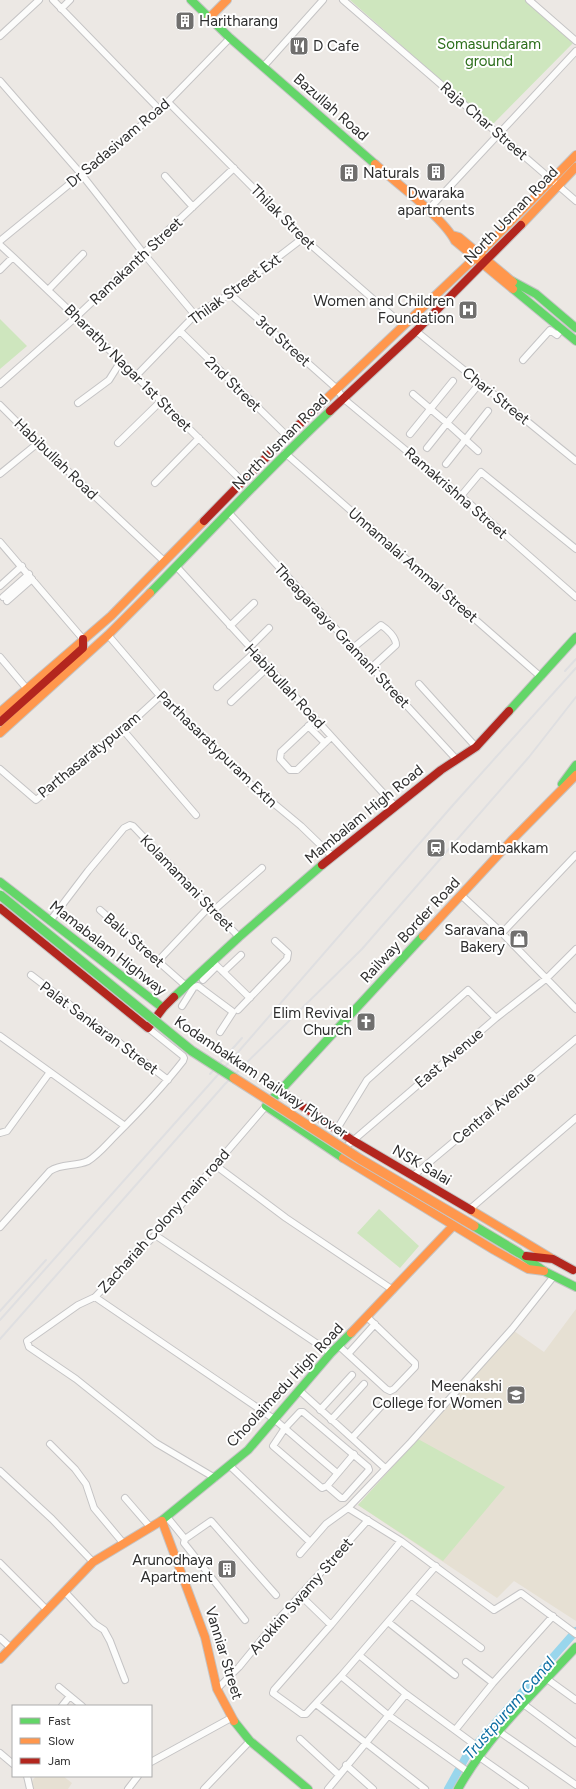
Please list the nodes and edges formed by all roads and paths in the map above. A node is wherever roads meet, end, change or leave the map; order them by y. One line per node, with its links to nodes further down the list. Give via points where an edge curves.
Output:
1 (39, 0): 11 (street)
2 (53, 0): 9 (street)
3 (70, 0): 9 (street)
4 (191, 0): 10 (street, Bazullah Road)
5 (227, 0): 10 (street)
6 (323, 0): 15 (street)
7 (343, 0): 19 (street, Raja Char Street)
8 (529, 0): 13 (street)
9 (61, 9): 18 (street)
10 (209, 18): 12 (street, Bazullah Road)
11 (0, 36)
12 (230, 38): 15 (street, Bazullah Road); 17 (street, Dr Sadasivam Road)
13 (576, 41)
14 (576, 51): 19 (street)
15 (264, 67): 28 (street, Bazullah Road)
16 (0, 81): 23 (street)
17 (168, 102): 18 (street, Dr Sadasivam Road); 22 (street, Thilak Street)
18 (160, 110): 23 (street, Dr Sadasivam Road)
19 (498, 133): 25 (street, Raja Char Street); 28 (street)
20 (576, 155): 25 (street, North Usman Road)
21 (576, 167): 25 (street, North Usman Road)
22 (234, 168): 27 (street, Ramakanth Street); 29 (street, Thilak Street)
23 (82, 175): 30 (street, Dr Sadasivam Road); 33 (street)
24 (165, 176): 27 (street)
25 (555, 183): 26 (street, Raja Char Street); 35 (street, North Usman Road); 36 (street, North Usman Road)
26 (576, 201)
27 (193, 207): 33 (street, Ramakanth Street)
28 (428, 210): 35 (street, Bazullah Road)
29 (303, 238): 40 (street, Thilak Street Ext); 44 (street, Thilak Street)
30 (0, 241)
31 (0, 245): 34 (street, Bharathy Nagar 1st Street)
32 (83, 254): 39 (street)
33 (144, 254): 42 (street); 43 (street, Ramakanth Street)
34 (13, 256): 37 (street); 39 (street, Bharathy Nagar 1st Street)
35 (477, 256): 36 (street, Bazullah Road); 44 (street, North Usman Road)
36 (485, 263): 38 (street, Bazullah Road); 46 (street, North Usman Road)
37 (0, 270)
38 (509, 282): 41 (street, Bazullah Road); 45 (street, Bazullah Road, via 536,294); 49 (street)
39 (48, 290): 43 (street, Bharathy Nagar 1st Street)
40 (230, 294): 42 (street, Thilak Street Ext); 58 (street, 3rd Street)
41 (527, 296): 48 (street); 50 (street)
42 (195, 315): 47 (street, Thilak Street Ext)
43 (76, 317): 53 (street, Bharathy Nagar 1st Street); 57 (street, Ramakanth Street)
44 (404, 326): 58 (street, North Usman Road)
45 (576, 328)
46 (416, 331): 56 (street, Chari Street); 60 (street, North Usman Road)
47 (180, 332): 54 (street, Thilak Street Ext); 68 (street, 2nd Street)
48 (576, 334)
49 (559, 335): 51 (street); 52 (street, via 550,330)
50 (576, 341)
51 (576, 346)
52 (523, 360)
53 (121, 361): 54 (street, Bharathy Nagar 1st Street); 62 (street, via 108,380)
54 (136, 376): 61 (street, Bharathy Nagar 1st Street)
55 (453, 381): 64 (street)
56 (480, 382): 66 (street); 76 (street, Chari Street)
57 (0, 384)
58 (336, 388): 60 (street, Ramakrishna Street); 68 (street, North Usman Road)
59 (413, 394): 64 (street)
60 (344, 399): 75 (street, North Usman Road); 81 (street, Ramakrishna Street)
61 (161, 401): 69 (street, Bharathy Nagar 1st Street); 72 (street)
62 (78, 403)
63 (0, 405): 71 (street, Habibullah Road)
64 (431, 409): 66 (street); 67 (street)
65 (488, 412): 70 (street)
66 (447, 423): 70 (street); 73 (street)
67 (410, 434)
68 (287, 436): 79 (street, North Usman Road)
69 (199, 438): 79 (street, Bharathy Nagar 1st Street); 80 (street)
70 (465, 439): 74 (street); 77 (street)
71 (38, 443): 78 (street); 85 (street, Habibullah Road)
72 (118, 443)
73 (427, 448)
74 (478, 451)
75 (285, 453): 82 (street, North Usman Road); 104 (street, Unnamalai Ammal Street)
76 (576, 461)
77 (446, 464)
78 (0, 474)
79 (242, 481): 85 (street, North Usman Road)
80 (155, 483)
81 (461, 496): 84 (street, via 481,472); 90 (street, Ramakrishna Street)
82 (229, 513): 87 (street, North Usman Road); 99 (street, Theagaraaya Gramani Street)
83 (0, 542): 86 (street)
84 (576, 549)
85 (164, 561): 97 (street, North Usman Road)
86 (22, 566): 88 (street); 89 (street)
87 (176, 566): 93 (street, Habibullah Road); 95 (street, North Usman Road)
88 (30, 576): 91 (street); 97 (street)
89 (0, 586)
90 (576, 597)
91 (5, 599)
92 (254, 603): 93 (street)
93 (230, 626): 98 (street, Habibullah Road)
94 (269, 628): 98 (street)
95 (108, 635): 97 (street, North Usman Road); 108 (street, Parthasaratypuram Extn)
96 (576, 638): 104 (street, Mambalam High Road)
97 (86, 646): 107 (street, North Usman Road); 112 (street); 115 (street, North Usman Road)
98 (249, 648): 100 (street, Habibullah Road)
99 (353, 648): 103 (street, Theagaraaya Gramani Street); 103 (street, via 381,625 389,632 396,645)
100 (254, 653): 102 (street, Habibullah Road); 106 (street)
101 (0, 657): 107 (street)
102 (267, 668): 109 (street); 111 (street, Habibullah Road)
103 (372, 668): 119 (street, Theagaraaya Gramani Street)
104 (541, 677): 118 (street, Mambalam High Road)
105 (419, 684): 118 (street)
106 (217, 687)
107 (27, 689): 110 (street, North Usman Road)
108 (160, 696): 114 (street, Parthasaratypuram); 127 (street, Parthasaratypuram Extn, via 248,782 301,826)
109 (231, 702)
110 (0, 712)
111 (315, 720): 113 (street); 116 (street, Habibullah Road)
112 (0, 722)
113 (308, 726): 117 (street); 117 (street, via 281,752 280,759 290,770 297,770)
114 (123, 730): 121 (street, Parthasaratypuram, via 36,800); 125 (street)
115 (0, 733)
116 (331, 737): 117 (street); 124 (street, Habibullah Road)
117 (324, 743)
118 (476, 747): 119 (street, Mambalam High Road)
119 (456, 759): 124 (street, Mambalam High Road)
120 (576, 765): 123 (street)
121 (0, 769)
122 (576, 774): 123 (street, Railway Border Road)
123 (548, 802): 131 (street, Railway Border Road)
124 (395, 806): 127 (street, Mambalam High Road)
125 (196, 815)
126 (576, 855): 136 (street)
127 (332, 856): 137 (street, Mambalam High Road)
128 (262, 868): 133 (street)
129 (0, 882): 135 (street, Mamabalam Highway)
130 (0, 895): 179 (street, Kodambakkam Railway Flyover, bridge, via 192,1051 360,1159)
131 (461, 895): 136 (street); 165 (street, Railway Border Road)
132 (0, 908): 146 (street)
133 (212, 908): 135 (street, Kolamamani Street, via 130,825 124,828 88,871); 137 (street, Kolamamani Street); 142 (street)
134 (100, 910): 142 (street, Balu Street)
135 (50, 921): 141 (street, Mamabalam Highway)
136 (502, 933): 147 (street)
137 (239, 937): 143 (street, Mambalam High Road)
138 (274, 941): 152 (street, via 288,953 288,959)
139 (576, 949): 147 (street, East Avenue)
140 (242, 955): 144 (street)
141 (98, 959): 146 (street); 149 (street, Mamabalam Highway)
142 (158, 961): 150 (street, Balu Street)
143 (215, 964): 144 (street); 148 (street); 150 (street, Mambalam High Road)
144 (223, 972): 152 (street)
145 (31, 975): 164 (street, Palat Sankaran Street)
146 (86, 977): 153 (street)
147 (547, 978): 156 (street); 158 (street, East Avenue)
148 (203, 980)
149 (131, 984): 153 (street); 155 (street, Mamabalam Highway)
150 (186, 986): 151 (street, Mambalam High Road)
151 (183, 996): 154 (street); 155 (street, Mambalam High Road); 160 (street, via 198,986 233,1011)
152 (250, 998): 157 (street)
153 (117, 1003): 159 (street)
154 (182, 1006)
155 (163, 1008): 159 (street, Mamabalam Highway)
156 (576, 1009)
157 (238, 1010)
158 (496, 1018): 169 (street, via 468,990 367,1080); 171 (street, East Avenue)
159 (148, 1028): 164 (street, via 184,1058)
160 (220, 1032)
161 (1, 1037): 163 (street)
162 (576, 1038): 174 (street, Central Avenue)
163 (50, 1072): 168 (street); 170 (street, via 11,1127)
164 (168, 1080): 168 (street)
165 (280, 1091): 166 (street, Railway Border Road); 169 (street, NSK Salai)
166 (266, 1106): 172 (street); 173 (street, Zachariah Colony main road)
167 (576, 1118): 175 (street)
168 (125, 1126): 177 (street, via 89,1160 80,1164 56,1167 50,1171)
169 (337, 1129): 171 (street, NSK Salai)
170 (0, 1133)
171 (352, 1140): 172 (street, East Avenue); 174 (street, NSK Salai)
172 (337, 1155): 176 (street)
173 (215, 1165): 178 (street, Zachariah Colony main road); 185 (street, via 286,1218)
174 (413, 1176): 175 (street, NSK Salai)
175 (470, 1210): 180 (street, NSK Salai)
176 (453, 1226): 182 (street, via 528,1269); 185 (street, Choolaimedu High Road)
177 (0, 1227)
178 (155, 1235): 186 (street, Zachariah Colony main road); 190 (street)
179 (522, 1254): 180 (street, Kodambakkam Railway Flyover); 182 (street, Kodambakkam Railway Flyover)
180 (553, 1259): 181 (street, NSK Salai)
181 (575, 1268)
182 (544, 1271): 183 (street)
183 (554, 1276): 184 (street); 204 (street, via 512,1329)
184 (576, 1287)
185 (394, 1290): 187 (street, Choolaimedu High Road)
186 (95, 1296): 197 (street); 207 (street, Zachariah Colony main road, via 27,1341 29,1347 76,1379 156,1443)
187 (367, 1317): 188 (street); 189 (street, Choolaimedu High Road)
188 (375, 1324): 191 (street); 191 (street, via 415,1363 415,1366 394,1389 388,1390)
189 (339, 1346): 190 (street, Choolaimedu High Road); 191 (street)
190 (331, 1353): 194 (street, Choolaimedu High Road)
191 (348, 1354)
192 (352, 1375): 196 (street)
193 (364, 1384): 198 (street)
194 (300, 1391): 196 (street); 197 (street, Choolaimedu High Road)
195 (384, 1403): 200 (street)
196 (320, 1410): 198 (street)
197 (274, 1419): 199 (street); 203 (street, Choolaimedu High Road, via 248,1450)
198 (332, 1420): 200 (street)
199 (285, 1428): 202 (street, via 297,1414 303,1412); 206 (street); 208 (street, via 273,1444 274,1448 322,1488)
200 (352, 1438): 204 (street)
201 (50, 1444): 219 (street, via 75,1469 86,1484 94,1508)
202 (354, 1454): 206 (street); 209 (street, via 369,1469)
203 (229, 1465): 207 (street, Choolaimedu High Road); 218 (street)
204 (385, 1468): 210 (street)
205 (0, 1471): 222 (street)
206 (337, 1473): 208 (street)
207 (215, 1478): 213 (street, Choolaimedu High Road)
208 (327, 1486): 209 (street, via 343,1499)
209 (356, 1486): 210 (street)
210 (363, 1492): 212 (street)
211 (126, 1498): 215 (street)
212 (348, 1508): 214 (street); 218 (street, via 326,1524)
213 (165, 1519): 215 (street, Choolaimedu High Road); 216 (street); 247 (street, Vanniar Street, via 205,1637)
214 (368, 1520): 217 (street); 225 (street, Arokkin Swamy Street)
215 (151, 1528): 219 (street, Choolaimedu High Road)
216 (185, 1539): 226 (street, via 211,1521); 230 (street, via 184,1543)
217 (402, 1540): 223 (street); 232 (street)
218 (310, 1542): 220 (street)
219 (124, 1544): 222 (street, Choolaimedu High Road)
220 (300, 1554)
221 (0, 1562): 228 (street)
222 (94, 1562): 224 (street, Choolaimedu High Road)
223 (436, 1566): 227 (street); 229 (street, via 494,1610 521,1593)
224 (65, 1592): 228 (street, Choolaimedu High Road); 243 (street, via 104,1630)
225 (300, 1594): 232 (street); 247 (street, Arokkin Swamy Street, via 239,1667)
226 (276, 1595)
227 (411, 1595): 231 (street); 237 (street)
228 (47, 1610): 236 (street, Choolaimedu High Road)
229 (553, 1616): 233 (street); 245 (street)
230 (245, 1620)
231 (388, 1622): 238 (street); 241 (street)
232 (331, 1625): 252 (street, via 273,1692 304,1715)
233 (576, 1634)
234 (0, 1638): 236 (street)
235 (576, 1647): 244 (street)
236 (11, 1648): 239 (street, Choolaimedu High Road)
237 (481, 1648)
238 (359, 1655): 242 (street); 248 (street)
239 (0, 1659)
240 (466, 1662): 245 (street)
241 (455, 1675)
242 (341, 1676): 252 (street); 255 (street)
243 (125, 1680)
244 (547, 1680): 250 (street); 251 (street)
245 (493, 1683): 257 (street)
246 (59, 1687): 249 (street)
247 (217, 1689): 256 (street, Vanniar Street)
248 (406, 1694): 255 (street); 257 (street)
249 (70, 1696): 253 (street); 254 (street)
250 (576, 1700)
251 (522, 1703): 258 (street); 262 (street)
252 (316, 1704): 261 (street)
253 (63, 1705)
254 (81, 1705)
255 (388, 1715): 261 (street); 268 (street)
256 (231, 1718): 260 (street, Vanniar Street); 265 (street)
257 (456, 1730): 264 (street)
258 (497, 1730): 264 (street); 272 (street)
259 (300, 1739): 269 (street)
260 (250, 1741): 275 (street); 276 (street, Vanniar Street)
261 (366, 1742): 267 (street); 279 (street)
262 (576, 1742)
263 (0, 1753): 266 (street)
264 (480, 1753): 268 (street); 281 (street)
265 (152, 1761)
266 (12, 1763)
267 (346, 1765): 269 (street); 278 (street)
268 (467, 1771): 280 (street)
269 (339, 1775): 277 (street)
270 (27, 1777): 273 (street)
271 (137, 1777): 274 (street)
272 (576, 1785)
273 (30, 1789)
274 (128, 1789)
275 (204, 1789)
276 (308, 1789)
277 (328, 1789)
278 (374, 1789)
279 (425, 1789)
280 (458, 1789)
281 (525, 1789)

